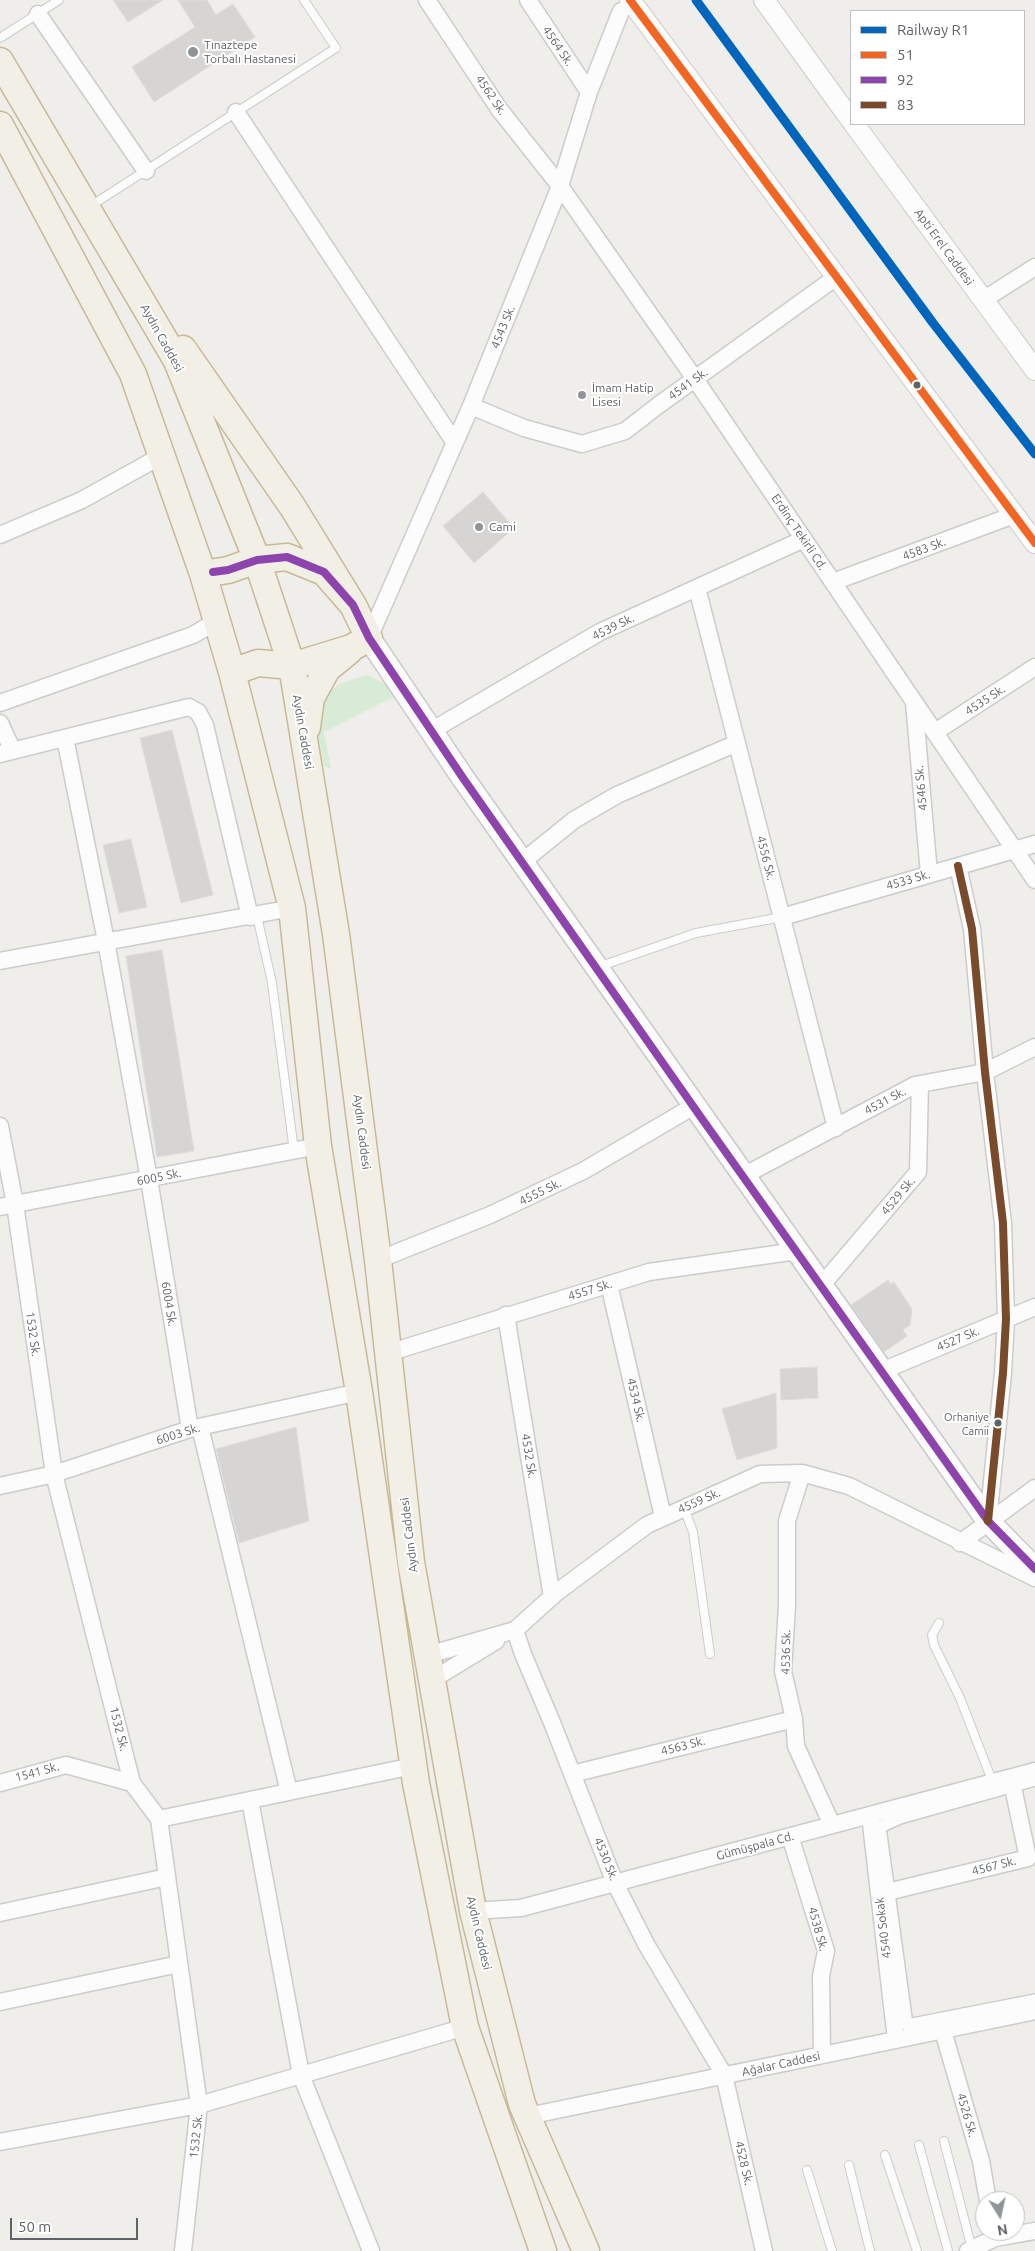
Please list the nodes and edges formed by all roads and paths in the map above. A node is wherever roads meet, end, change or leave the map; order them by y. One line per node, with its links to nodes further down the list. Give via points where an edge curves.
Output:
1 (59, 0): 7 (lane)
2 (304, 0): 11 (lane, via 336,48)
3 (427, 0): 16 (street, 4562 Sk., via 499,109)
4 (528, 0): 10 (street, 4564 Sk.)
5 (764, 0): 12 (street)
6 (625, 5): 10 (street, 4543 Sk.); 19 (street, via 662,43)
7 (38, 14): 8 (lane); 15 (street)
8 (0, 38)
9 (0, 61): 17 (highway, Aydın Caddesi)
10 (589, 92): 16 (street, 4543 Sk.)
11 (236, 112): 15 (lane); 25 (street)
12 (850, 119)
13 (0, 125): 26 (highway, via 133,374)
14 (855, 125): 20 (street, Apti Erel Caddesi)
15 (146, 171): 17 (lane)
16 (560, 186): 23 (street, Erdinç Tekirli Cd.); 24 (street, 4543 Sk.)
17 (88, 208): 21 (highway, Aydın Caddesi)
18 (1035, 267): 20 (street)
19 (835, 278): 23 (street, 4541 Sk.); 27 (street)
20 (983, 300): 22 (street, Apti Erel Caddesi)
21 (148, 311): 31 (highway, Aydın Caddesi, via 177,361); 35 (highway, via 188,354 292,506)
22 (1035, 370)
23 (695, 379): 24 (street, 4541 Sk., via 625,431 582,444 524,428); 29 (street, Erdinç Tekirli Cd.)
24 (472, 406): 25 (street, 4543 Sk.)
25 (455, 443): 37 (street, 4543 Sk.)
26 (161, 456): 28 (street, via 82,500); 32 (highway)
27 (1014, 515): 30 (street); 33 (street, 4583 Sk.)
28 (0, 535)
29 (804, 539): 33 (street, Erdinç Tekirli Cd.); 34 (street, 4539 Sk.)
30 (1035, 543)
31 (257, 560): 32 (highway, via 228,570); 35 (highway, via 287,557 324,572); 38 (highway, Aydın Caddesi)
32 (202, 574): 36 (highway)
33 (833, 582): 41 (street, Erdinç Tekirli Cd.)
34 (697, 588): 44 (street, 4539 Sk., via 600,632); 48 (street, 4556 Sk.)
35 (353, 605): 37 (highway)
36 (217, 622): 40 (highway); 42 (street, via 193,634)
37 (360, 643): 38 (highway); 44 (main road); 47 (highway, via 327,669 311,698)
38 (292, 666): 40 (highway, via 258,663); 47 (highway, Aydın Caddesi)
39 (1035, 667): 45 (street, 4535 Sk.)
40 (232, 672): 56 (highway)
41 (914, 701): 45 (street, Erdinç Tekirli Cd.); 54 (street, 4546 Sk.)
42 (0, 703)
43 (0, 723): 49 (street)
44 (431, 731): 52 (main road)
45 (935, 732): 51 (street, Erdinç Tekirli Cd.)
46 (65, 738): 49 (street); 57 (street, via 189,707 198,712 205,725); 59 (street, 6004 Sk.)
47 (305, 740): 73 (highway, Aydın Caddesi, via 336,934)
48 (737, 743): 52 (street, via 617,795 574,820); 58 (street, 4556 Sk.)
49 (7, 752)
50 (1035, 844): 51 (street, 4533 Sk.)
51 (1014, 850): 53 (street, 4533 Sk.); 55 (street, Erdinç Tekirli Cd.)
52 (522, 862): 61 (main road)
53 (958, 866): 54 (street, 4533 Sk.); 63 (street, via 972,929)
54 (929, 874): 58 (street, 4533 Sk.)
55 (1035, 880)
56 (292, 908): 57 (street); 68 (highway)
57 (254, 916): 59 (street); 68 (lane, via 272,983)
58 (782, 917): 61 (lane, via 696,933); 67 (street, 4556 Sk.)
59 (106, 941): 60 (street); 70 (street, 6004 Sk.)
60 (0, 961)
61 (596, 968): 65 (main road)
62 (1035, 1047): 63 (street, 4531 Sk.)
63 (984, 1072): 64 (street, 4531 Sk.); 78 (street, via 1003,1223)
64 (920, 1084): 67 (street, 4531 Sk.); 75 (street, 4529 Sk., via 918,1172)
65 (694, 1106): 69 (main road); 73 (street, 4555 Sk., via 583,1171 490,1216)
66 (0, 1126): 71 (street, 1532 Sk.)
67 (836, 1128): 69 (street, 4531 Sk.)
68 (306, 1149): 70 (street, 6005 Sk.); 81 (highway)
69 (743, 1176): 72 (main road)
70 (149, 1179): 71 (street, 6005 Sk.); 82 (street, 6004 Sk.)
71 (7, 1206): 84 (street, 1532 Sk.)
72 (797, 1251): 74 (street, 4557 Sk., via 649,1272); 75 (main road)
73 (378, 1260): 79 (highway, Aydın Caddesi)
74 (609, 1284): 77 (street, 4557 Sk.); 88 (street, 4534 Sk.)
75 (821, 1286): 80 (main road)
76 (1035, 1307): 78 (street, 4527 Sk.)
77 (506, 1315): 79 (street, 4557 Sk.); 93 (street, 4532 Sk.)
78 (1006, 1318): 80 (street, 4527 Sk.); 89 (street)
79 (388, 1353): 97 (highway, Aydın Caddesi, via 411,1562)
80 (882, 1371): 89 (main road)
81 (360, 1392): 82 (street, 6003 Sk.); 99 (highway)
82 (195, 1428): 84 (street, 6003 Sk.); 107 (street, 6004 Sk.)
83 (802, 1473): 87 (street, 4559 Sk., via 760,1474); 90 (street, 4559 Sk., via 849,1486); 98 (street, 4536 Sk., via 787,1522 784,1671)
84 (54, 1474): 85 (street, 6003 Sk.); 105 (street, 1532 Sk.)
85 (0, 1486)
86 (1035, 1488): 89 (street)
87 (684, 1508): 88 (street, 4559 Sk.); 96 (lane, via 692,1532)
88 (663, 1517): 93 (street, 4559 Sk., via 647,1525)
89 (988, 1521): 90 (street); 91 (main road)
90 (960, 1542): 92 (street, 4559 Sk.)
91 (1035, 1569)
92 (1035, 1578)
93 (552, 1597): 95 (street, 4559 Sk.)
94 (939, 1623): 106 (lane, via 932,1635 934,1645 960,1698)
95 (515, 1630): 97 (street); 97 (street, 4559 Sk.); 101 (street, 4530 Sk.)
96 (710, 1654)
97 (430, 1668): 116 (highway, Aydın Caddesi)
98 (794, 1719): 101 (street, 4563 Sk.); 111 (street, 4536 Sk., via 796,1746)
99 (413, 1766): 107 (street); 122 (highway)
100 (1035, 1771): 104 (street, Gümüşpala Cd.)
101 (572, 1774): 114 (street, 4530 Sk.)
102 (1035, 1780): 104 (street)
103 (0, 1782): 105 (street, 1541 Sk., via 66,1765)
104 (1012, 1782): 106 (street, Gümüşpala Cd.); 115 (street, via 880,1827); 115 (street, 4567 Sk., via 1028,1858)
105 (132, 1783): 110 (street, 1532 Sk.)
106 (992, 1783): 109 (street, Gümüşpala Cd.)
107 (290, 1792): 108 (street)
108 (250, 1800): 110 (street); 126 (street)
109 (870, 1815): 111 (street, Gümüşpala Cd.); 115 (street, 4540 Sokak)
110 (159, 1819): 113 (street, 1532 Sk.)
111 (832, 1825): 112 (street, Gümüşpala Cd.)
112 (790, 1836): 114 (street, Gümüşpala Cd.); 125 (street, 4538 Sk., via 826,1951 821,1976)
113 (167, 1877): 117 (street); 118 (street, 1532 Sk.)
114 (615, 1883): 116 (street, Gümüşpala Cd., via 521,1908); 127 (street, 4530 Sk., via 646,1944)
115 (883, 1893): 119 (street, via 907,2025); 124 (street, 4540 Sokak)
116 (473, 1911): 129 (highway, Aydın Caddesi, via 522,2104)
117 (0, 1913)
118 (179, 1964): 120 (street); 128 (street, 1532 Sk.)
119 (1035, 2000)
120 (0, 2002)
121 (1035, 2011): 123 (street, Ağalar Caddesi)
122 (465, 2027): 126 (street); 141 (highway)
123 (943, 2031): 124 (street, Ağalar Caddesi); 136 (street, 4526 Sk.)
124 (896, 2040): 125 (street, Ağalar Caddesi)
125 (822, 2055): 127 (street, Ağalar Caddesi)
126 (301, 2075): 128 (street); 140 (street)
127 (724, 2076): 129 (street, Ağalar Caddesi); 143 (street, 4528 Sk.)
128 (199, 2105): 131 (street); 139 (street, 1532 Sk.)
129 (528, 2116): 142 (highway, Aydın Caddesi)
130 (944, 2141): 138 (lane)
131 (0, 2142)
132 (919, 2145): 147 (lane)
133 (885, 2155): 146 (lane)
134 (849, 2165): 145 (lane)
135 (807, 2170): 144 (lane)
136 (986, 2191)
137 (992, 2241): 138 (street)
138 (970, 2250)
139 (183, 2251)
140 (371, 2251)
141 (543, 2251)
142 (586, 2251)
143 (764, 2251)
144 (832, 2251)
145 (870, 2251)
146 (917, 2251)
147 (948, 2251)

